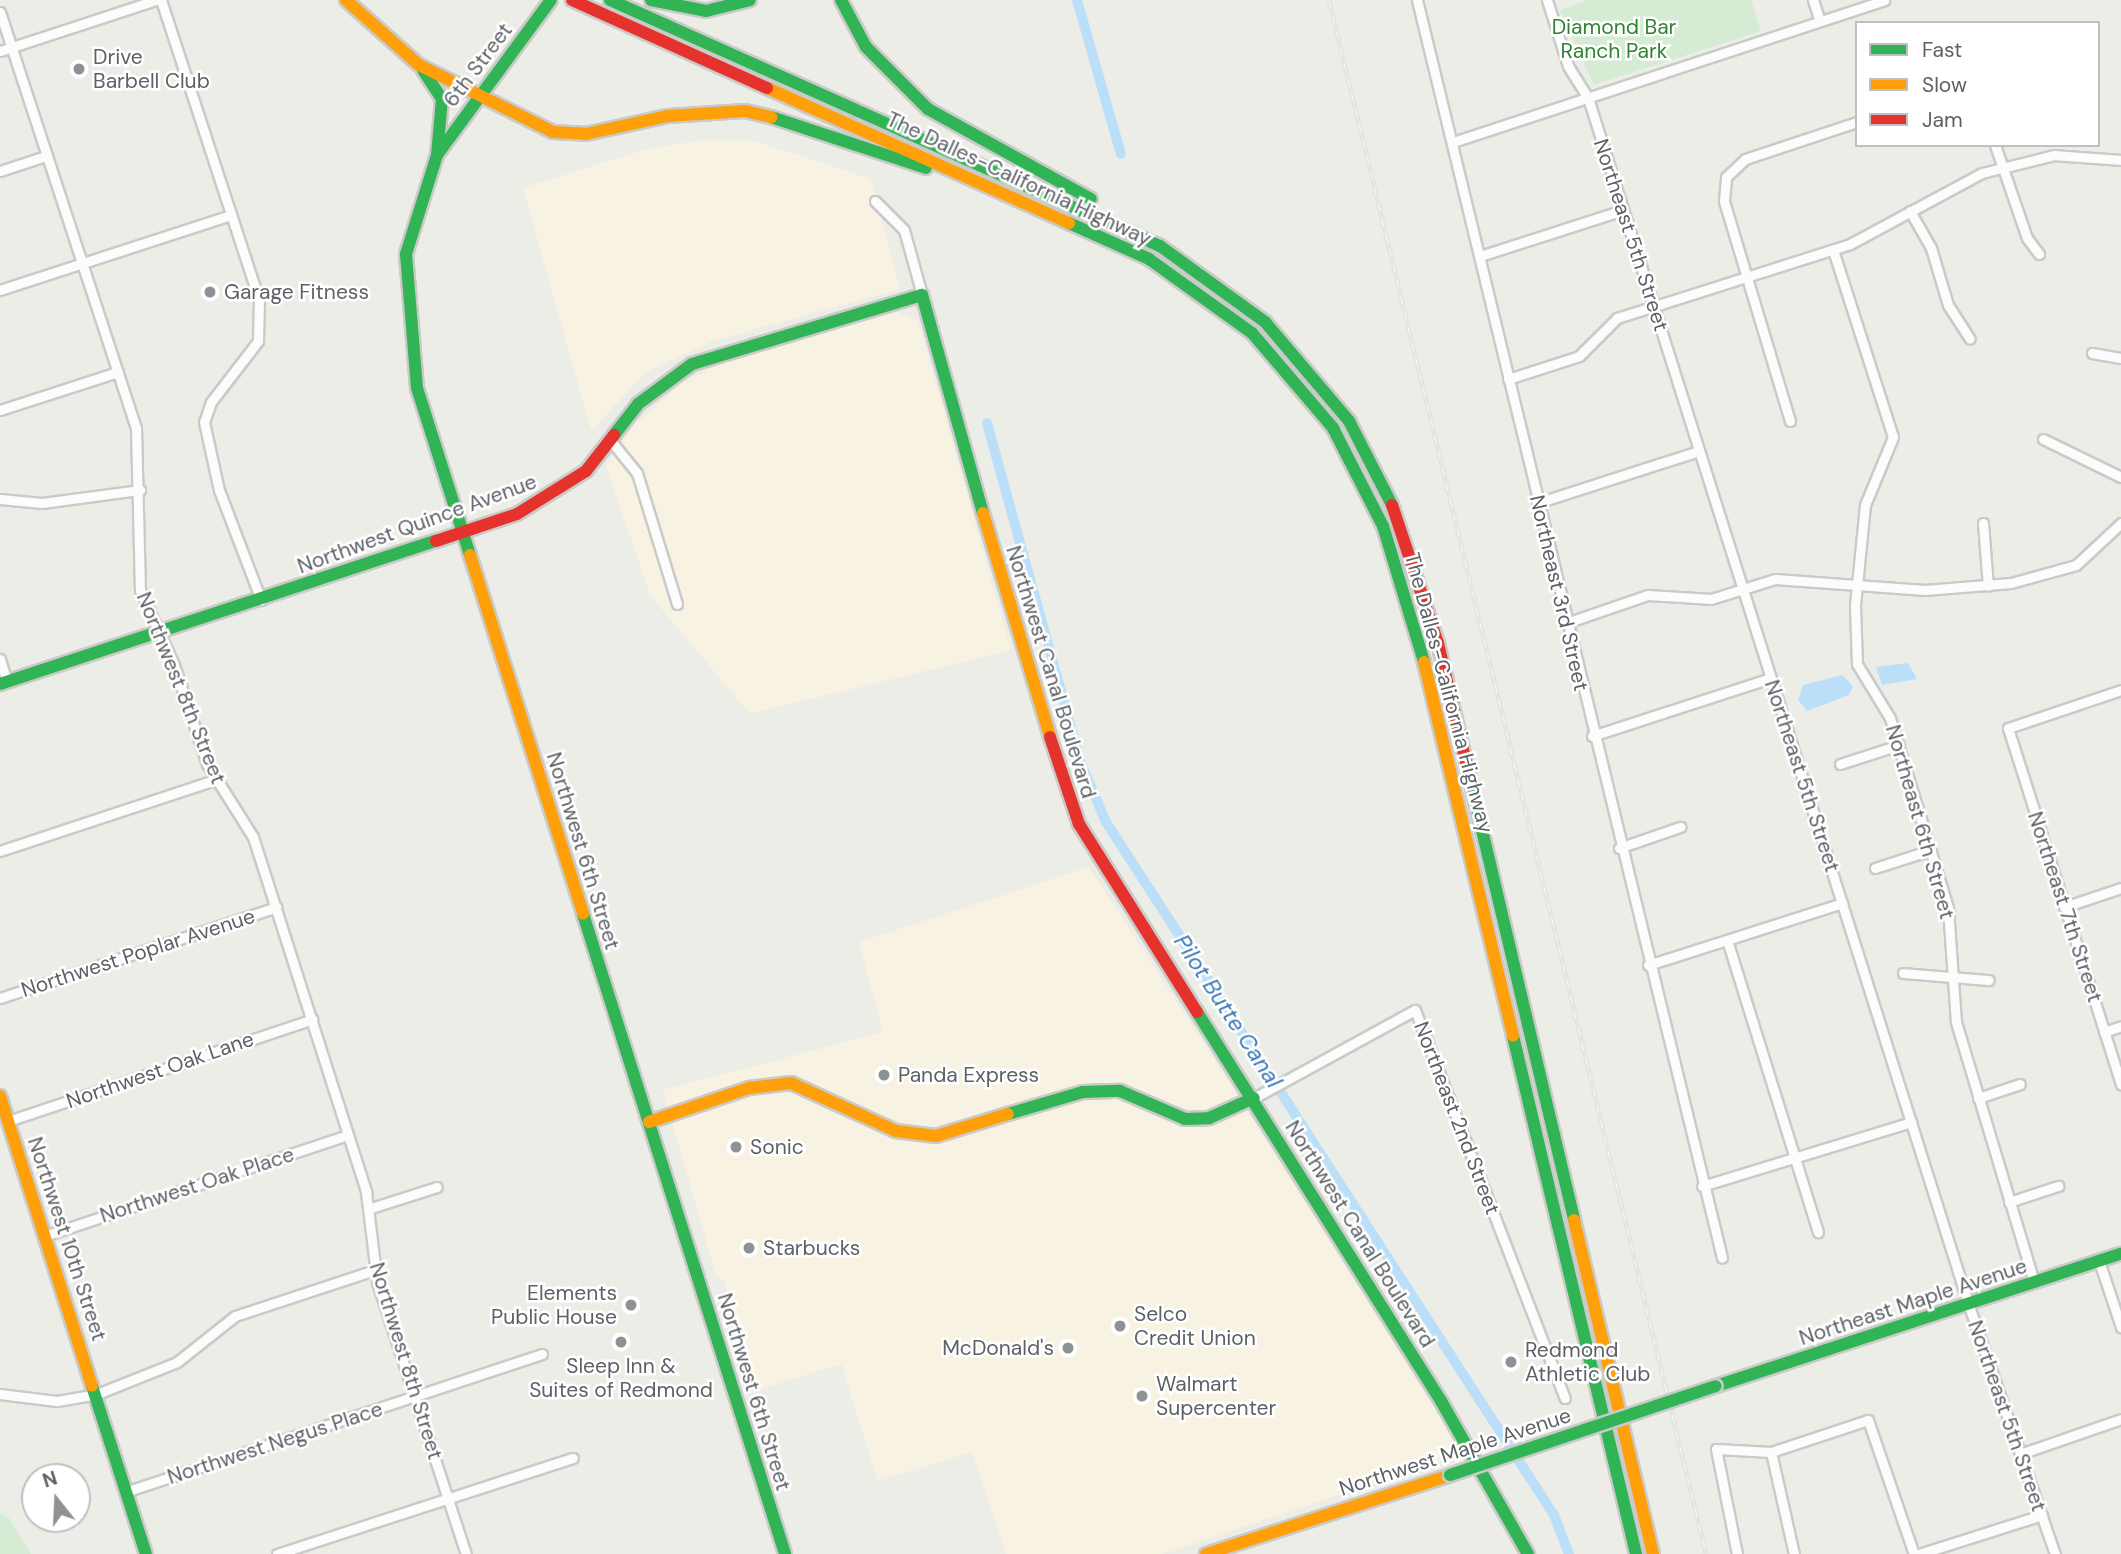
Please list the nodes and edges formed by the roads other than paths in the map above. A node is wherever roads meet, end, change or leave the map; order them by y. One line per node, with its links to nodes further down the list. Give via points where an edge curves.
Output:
1 (159, 0): 15 (street); 32 (street)
2 (346, 0): 17 (main road)
3 (551, 0): 18 (main road, 6th Street)
4 (572, 0): 29 (main road, The Dalles-California Highway)
5 (610, 0): 33 (main road, The Dalles-California Highway)
6 (651, 0): 7 (main road, via 706,11)
7 (750, 0)
8 (841, 0): 33 (main road, via 874,57 928,109 1109,209)
9 (1417, 0): 21 (street, Northeast 3rd Street)
10 (1547, 0): 19 (street, Northeast 5th Street, via 1568,66)
11 (1813, 0): 14 (street)
12 (1884, 0): 14 (street)
13 (0, 12): 15 (street, Northwest 8th Street)
14 (1820, 21): 19 (street)
15 (11, 47): 16 (street); 24 (street, Northwest 8th Street)
16 (0, 51)
17 (419, 65): 18 (main road); 23 (main road, via 442,99)
18 (477, 98): 23 (main road, 6th Street); 29 (main road, via 553,132 586,134 711,110 780,116)
19 (1588, 98): 21 (street); 30 (street, Northeast 5th Street)
20 (1855, 123): 38 (street, via 1745,159 1726,177 1724,201)
21 (1453, 142): 36 (street, Northeast 3rd Street)
22 (1996, 147): 26 (street)
23 (437, 155): 58 (main road, Northwest 6th Street, via 410,228 408,338)
24 (46, 156): 27 (street); 37 (street, Northwest 8th Street)
25 (2121, 160): 26 (street, via 2054,155)
26 (2002, 166): 31 (street); 35 (street, via 2027,238)
27 (0, 171)
28 (875, 201): 40 (street, Northwest Canal Boulevard, via 901,223)
29 (1048, 210): 135 (main road, The Dalles-California Highway, via 1149,259 1252,333 1333,428 1383,526 1422,647)
30 (1623, 210): 36 (street); 41 (street, Northeast 5th Street)
31 (1910, 211): 34 (street); 42 (street, via 1931,248 1948,305)
32 (232, 215): 37 (street); 62 (street, via 261,320 257,341 211,402 204,422 219,490)
33 (1160, 246): 136 (main road, The Dalles-California Highway, via 1265,322 1305,363 1349,421 1399,519 1438,643)
34 (1833, 250): 38 (street); 59 (street, Northeast 6th Street, via 1893,437 1865,505)
35 (2039, 254)
36 (1480, 256): 46 (street, Northeast 3rd Street)
37 (82, 264): 39 (street); 45 (street, Northwest 8th Street)
38 (1746, 277): 41 (street); 48 (street)
39 (0, 290)
40 (922, 295): 50 (main road, Northwest Quince Avenue, via 692,364 638,404); 95 (main road, Northwest Canal Boulevard, via 1070,805 1149,940)
41 (1654, 306): 46 (street, via 1617,318 1578,356); 51 (street, Northeast 5th Street)
42 (1970, 339)
43 (2092, 353): 44 (street)
44 (2121, 358)
45 (118, 372): 47 (street); 53 (street, Northwest 8th Street, via 139,443)
46 (1508, 379): 55 (street, Northeast 3rd Street)
47 (0, 410)
48 (1790, 421)
49 (2043, 439): 52 (street)
50 (611, 440): 58 (main road, Northwest Quince Avenue, via 586,471 544,501); 63 (street, via 637,473)
51 (1699, 451): 55 (street); 61 (street, Northeast 5th Street)
52 (2121, 477)
53 (140, 490): 54 (street, via 42,503); 65 (street, Northwest 8th Street, via 138,576)
54 (0, 499)
55 (1537, 503): 64 (street, Northeast 3rd Street)
56 (1983, 523): 60 (street)
57 (2121, 523): 60 (street, via 2076,565)
58 (462, 531): 62 (main road, Northwest Quince Avenue); 98 (main road, Northwest 6th Street)
59 (1857, 584): 60 (street); 61 (street, via 1775,579); 71 (street, Northeast 6th Street, via 1857,664 1890,718)
60 (1989, 586)
61 (1743, 590): 64 (street, via 1711,599 1648,595); 67 (street, Northeast 5th Street)
62 (261, 600): 65 (main road, Northwest Quince Avenue)
63 (677, 604)
64 (1566, 623): 70 (street, Northeast 3rd Street)
65 (159, 633): 68 (main road, Northwest Quince Avenue); 73 (street, Northwest 8th Street)
66 (0, 659): 68 (street)
67 (1771, 678): 70 (street); 80 (street, Northeast 5th Street)
68 (3, 683)
69 (2121, 690): 81 (street, Northeast 7th Street, via 2008,728)
70 (1592, 736): 75 (street, Northeast 3rd Street)
71 (1899, 746): 72 (street); 76 (street, Northeast 6th Street)
72 (1840, 764)
73 (215, 780): 77 (street); 82 (street, Northwest 8th Street, via 253,836)
74 (1680, 827): 75 (street)
75 (1619, 848): 84 (street, Northeast 3rd Street)
76 (1931, 850): 78 (street); 86 (street, Northeast 6th Street, via 1948,908)
77 (0, 851)
78 (1875, 869)
79 (2121, 888): 81 (street)
80 (1842, 903): 83 (street); 99 (street, Northeast 5th Street)
81 (2064, 906): 91 (street, Northeast 7th Street)
82 (276, 907): 88 (street, Northwest Poplar Avenue); 89 (street, Northwest 8th Street)
83 (1727, 940): 84 (street); 101 (street)
84 (1648, 965): 102 (street, Northeast 3rd Street)
85 (1903, 973): 86 (street)
86 (1954, 977): 87 (street); 96 (street, Northeast 6th Street, via 1956,1022)
87 (1989, 980)
88 (0, 998)
89 (312, 1019): 97 (street, Northwest Oak Lane); 100 (street, Northwest 8th Street)
90 (2121, 1026): 91 (street)
91 (2104, 1032): 93 (street, Northeast 7th Street)
92 (2020, 1084): 96 (street)
93 (2121, 1085)
94 (0, 1096): 97 (main road, Northwest 10th Street)
95 (1258, 1096): 98 (main road, via 1209,1118 1185,1119 1131,1094 1083,1092 936,1136 896,1131 791,1083 749,1088); 121 (street, Northeast 2nd Street, via 1415,1010); 134 (main road, Northwest Canal Boulevard, via 1489,1478)
96 (1978, 1098): 105 (street, Northeast 6th Street)
97 (8, 1121): 108 (main road, Northwest 10th Street)
98 (649, 1122): 132 (main road, Northwest 6th Street)
99 (1911, 1122): 101 (street); 114 (street, Northeast 5th Street)
100 (348, 1135): 106 (street, Northwest 8th Street); 108 (street, Northwest Oak Place)
101 (1795, 1157): 102 (street); 107 (street)
102 (1702, 1185): 110 (street, Northeast 3rd Street)
103 (437, 1186): 106 (street)
104 (2058, 1186): 105 (street)
105 (2010, 1202): 113 (street, Northeast 6th Street)
106 (371, 1208): 112 (street, Northwest 8th Street)
107 (1818, 1232)
108 (47, 1235): 119 (main road, Northwest 10th Street)
109 (2121, 1254): 111 (main road, Northeast Maple Avenue)
110 (1721, 1258)
111 (2099, 1261): 113 (main road, Northeast Maple Avenue); 115 (street)
112 (375, 1270): 119 (street, via 235,1316 177,1362); 120 (street, Northwest 8th Street)
113 (2034, 1282): 114 (main road, Northeast Maple Avenue)
114 (1968, 1304): 117 (main road, Northeast Maple Avenue); 124 (street, Northeast 5th Street)
115 (2121, 1327)
116 (542, 1354): 120 (street, Northwest Negus Place)
117 (1716, 1386): 133 (main road, Northwest Maple Avenue, bridge)
118 (0, 1394): 119 (street, via 57,1401)
119 (97, 1394): 126 (main road, Northwest 10th Street)
120 (414, 1397): 126 (street, Northwest Negus Place); 127 (street, Northwest 8th Street)
121 (1565, 1398)
122 (2121, 1419): 124 (street)
123 (1771, 1452): 137 (street, via 1727,1446 1714,1453); 138 (street); 139 (street, via 1868,1420)
124 (2020, 1454): 128 (street, Northeast 5th Street)
125 (573, 1458): 127 (street)
126 (128, 1490): 129 (main road, Northwest 10th Street)
127 (448, 1498): 130 (street); 131 (street, Northwest 8th Street)
128 (2042, 1515): 139 (street); 140 (street, Northeast 5th Street)
129 (146, 1554)
130 (277, 1554)
131 (466, 1554)
132 (785, 1554)
133 (1206, 1554)
134 (1528, 1554)
135 (1636, 1554)
136 (1653, 1554)
137 (1737, 1554)
138 (1794, 1554)
139 (1917, 1554)
140 (2055, 1554)

